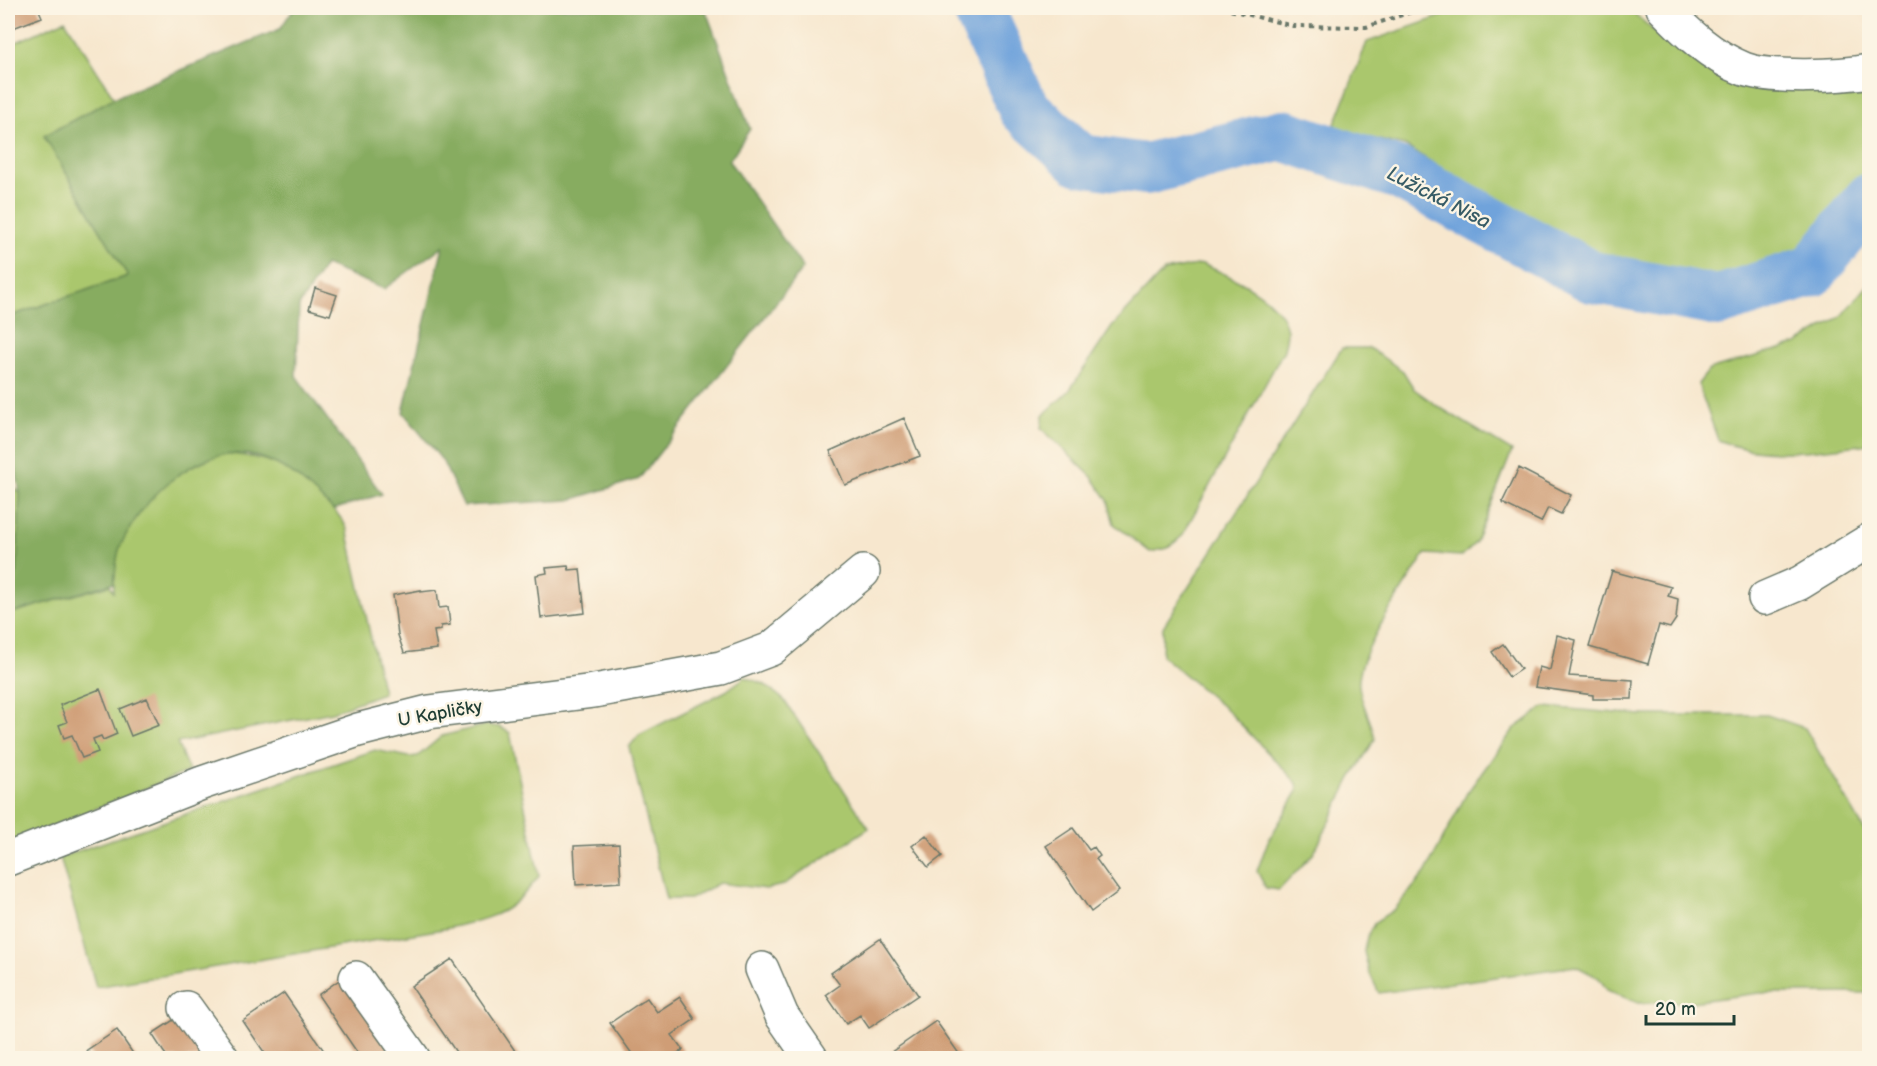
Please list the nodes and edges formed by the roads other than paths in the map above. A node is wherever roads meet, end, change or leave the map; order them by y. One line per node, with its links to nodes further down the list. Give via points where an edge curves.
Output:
1 (1663, 8): 2 (street, via 1707,49 1745,69 1815,75)
2 (1869, 71)
3 (1869, 540): 5 (street, via 1800,583)
4 (862, 572): 6 (street, U Kapličky, via 771,649 721,668 594,691 429,712 358,730 202,783)
5 (1765, 598)
6 (8, 859)
7 (762, 969): 12 (street, via 783,1016)
8 (356, 978): 11 (street)
9 (186, 1008): 10 (street)
10 (222, 1059)
11 (413, 1059)
12 (811, 1059)

